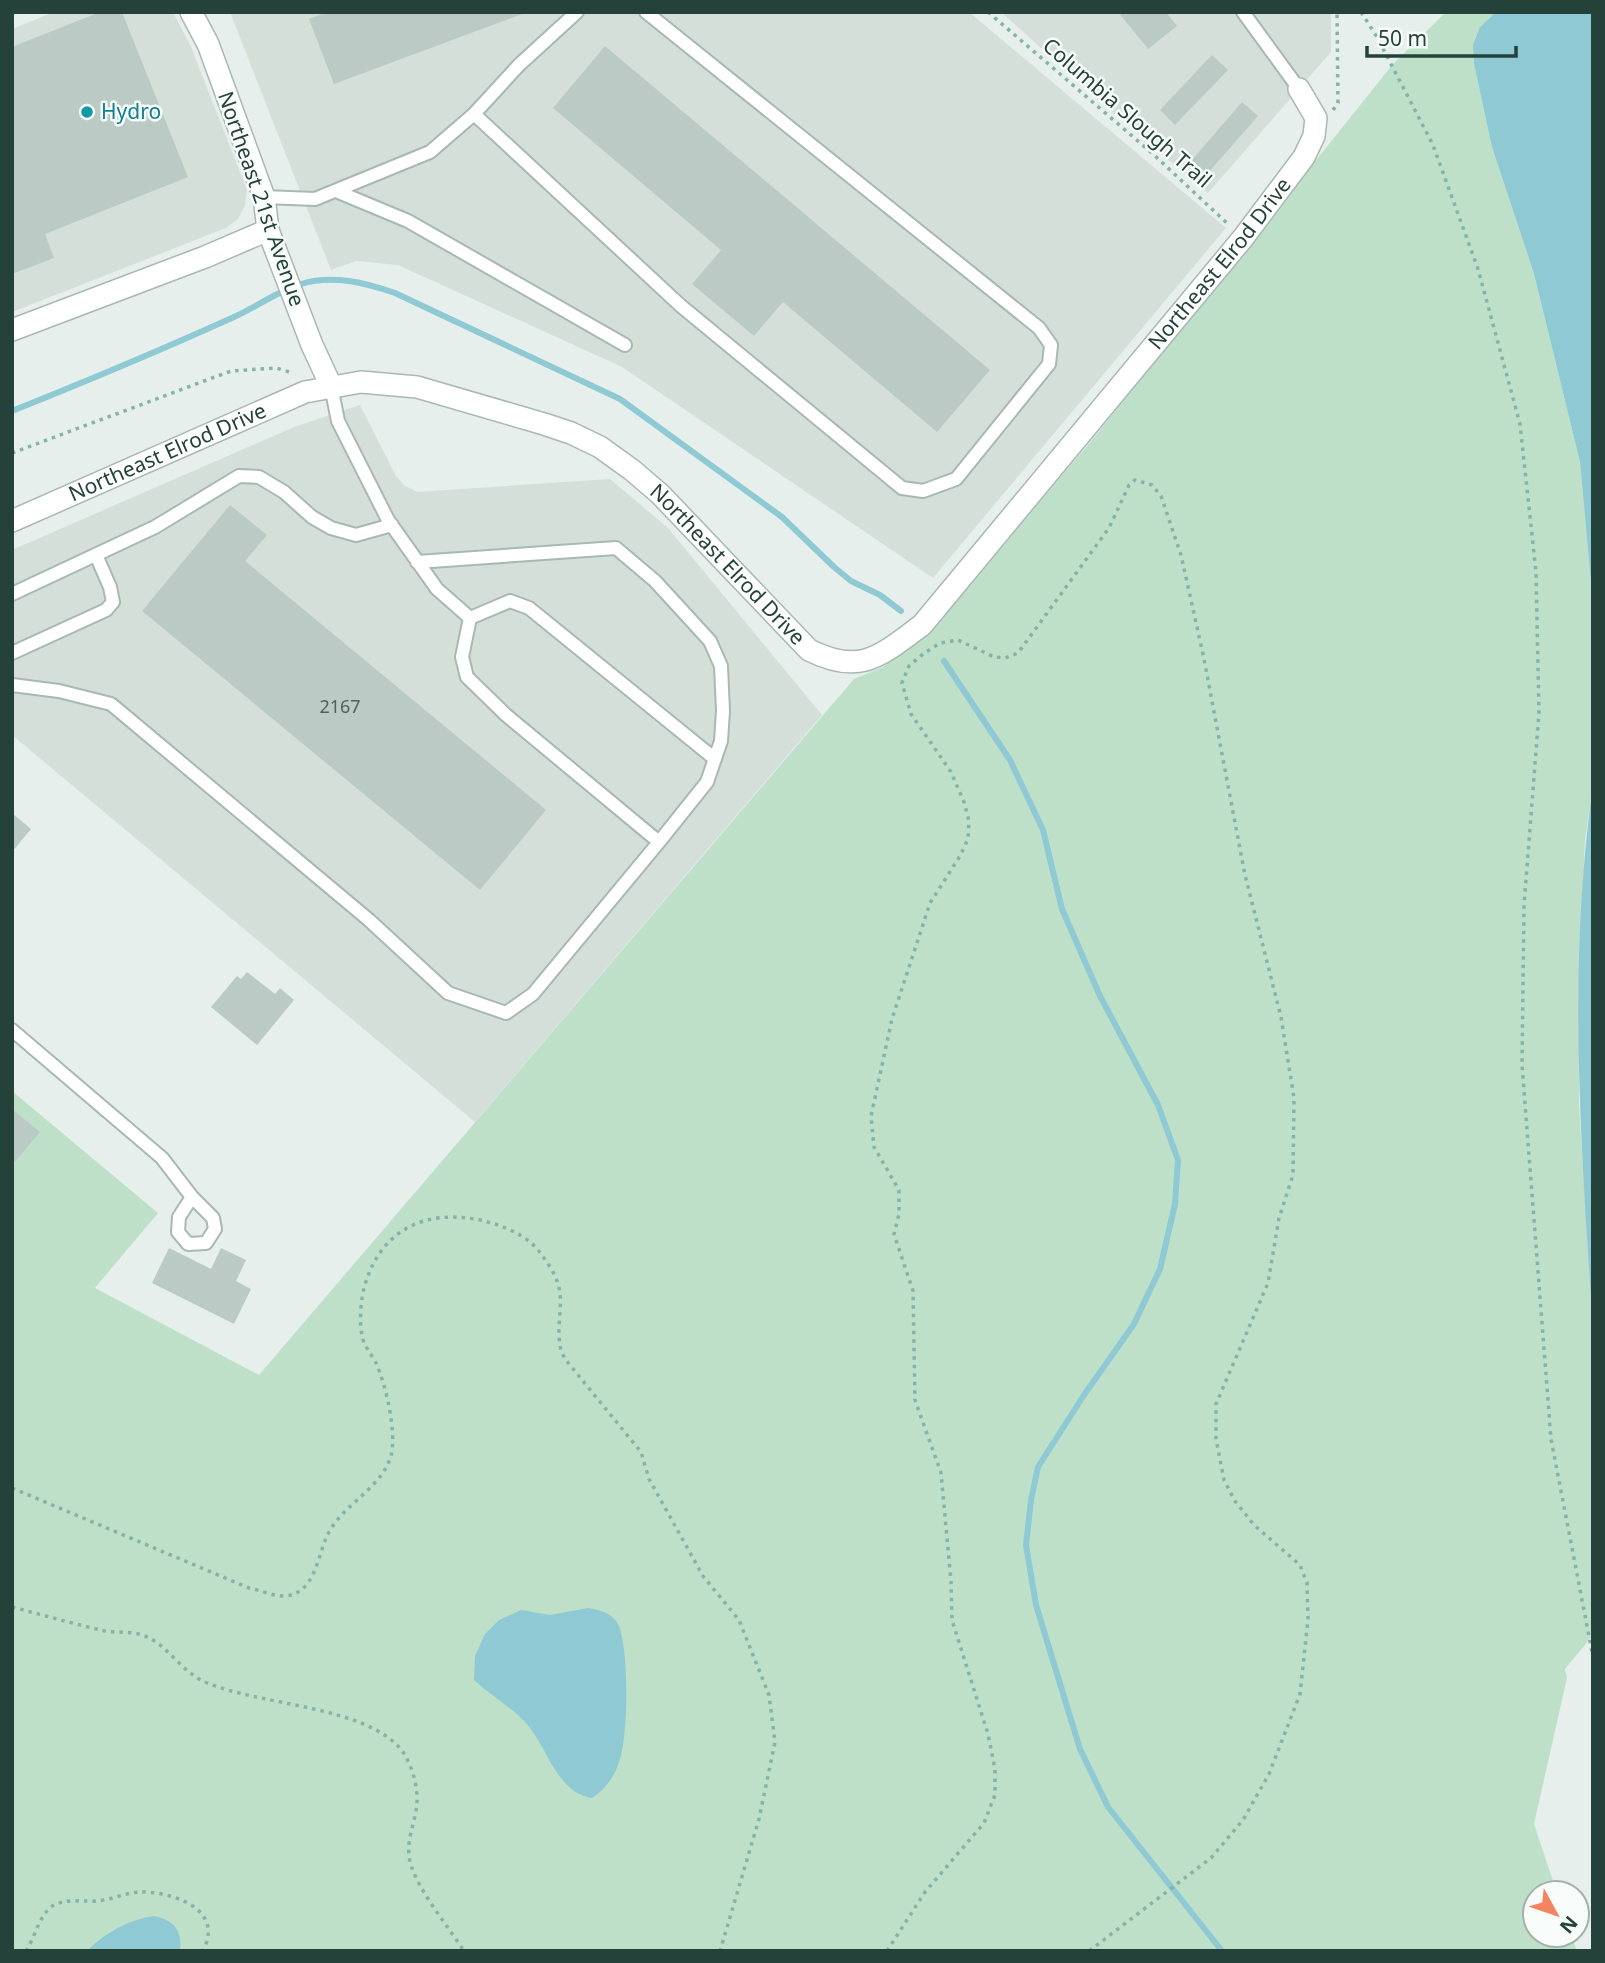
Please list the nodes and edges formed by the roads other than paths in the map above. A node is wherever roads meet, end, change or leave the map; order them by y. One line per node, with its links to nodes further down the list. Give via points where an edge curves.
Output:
1 (191, 12): 8 (street, Northeast 21st Avenue, via 208,44)
2 (577, 12): 6 (lane)
3 (646, 12): 6 (lane, via 1039,328 1051,345 1049,364 956,479 923,491 902,488 681,306)
4 (1243, 12): 5 (lane)
5 (1299, 89): 12 (street, Northeast Elrod Drive, via 1316,118 1304,157 1243,238 922,625 871,660 840,662 809,650 660,494 600,447 572,433 417,387 361,382)
6 (474, 114): 7 (lane, via 430,152)
7 (336, 191): 8 (lane, via 315,199); 11 (lane, via 419,227)
8 (264, 197): 9 (street, Northeast 21st Avenue)
9 (268, 230): 10 (street); 12 (street, Northeast 21st Avenue)
10 (12, 330)
11 (625, 345)
12 (331, 386): 13 (street, Northeast Elrod Drive, via 305,392); 14 (lane, via 338,421)
13 (12, 521)
14 (392, 525): 15 (lane, via 356,535 331,528 259,477 239,476 155,527); 16 (lane)
15 (96, 555): 17 (lane); 19 (lane, via 113,602 106,610)
16 (417, 562): 18 (lane, via 437,589); 21 (lane, via 617,548 710,640 721,666 723,711 722,741)
17 (12, 594)
18 (470, 618): 21 (lane, via 510,601 529,608); 22 (lane, via 462,657 467,677)
19 (12, 653)
20 (12, 685): 22 (lane, via 111,704 369,920 448,993 506,1013 533,994)
21 (715, 759): 22 (lane, via 708,782)
22 (659, 842)
23 (12, 1030): 24 (lane, via 162,1158)
24 (192, 1197)

